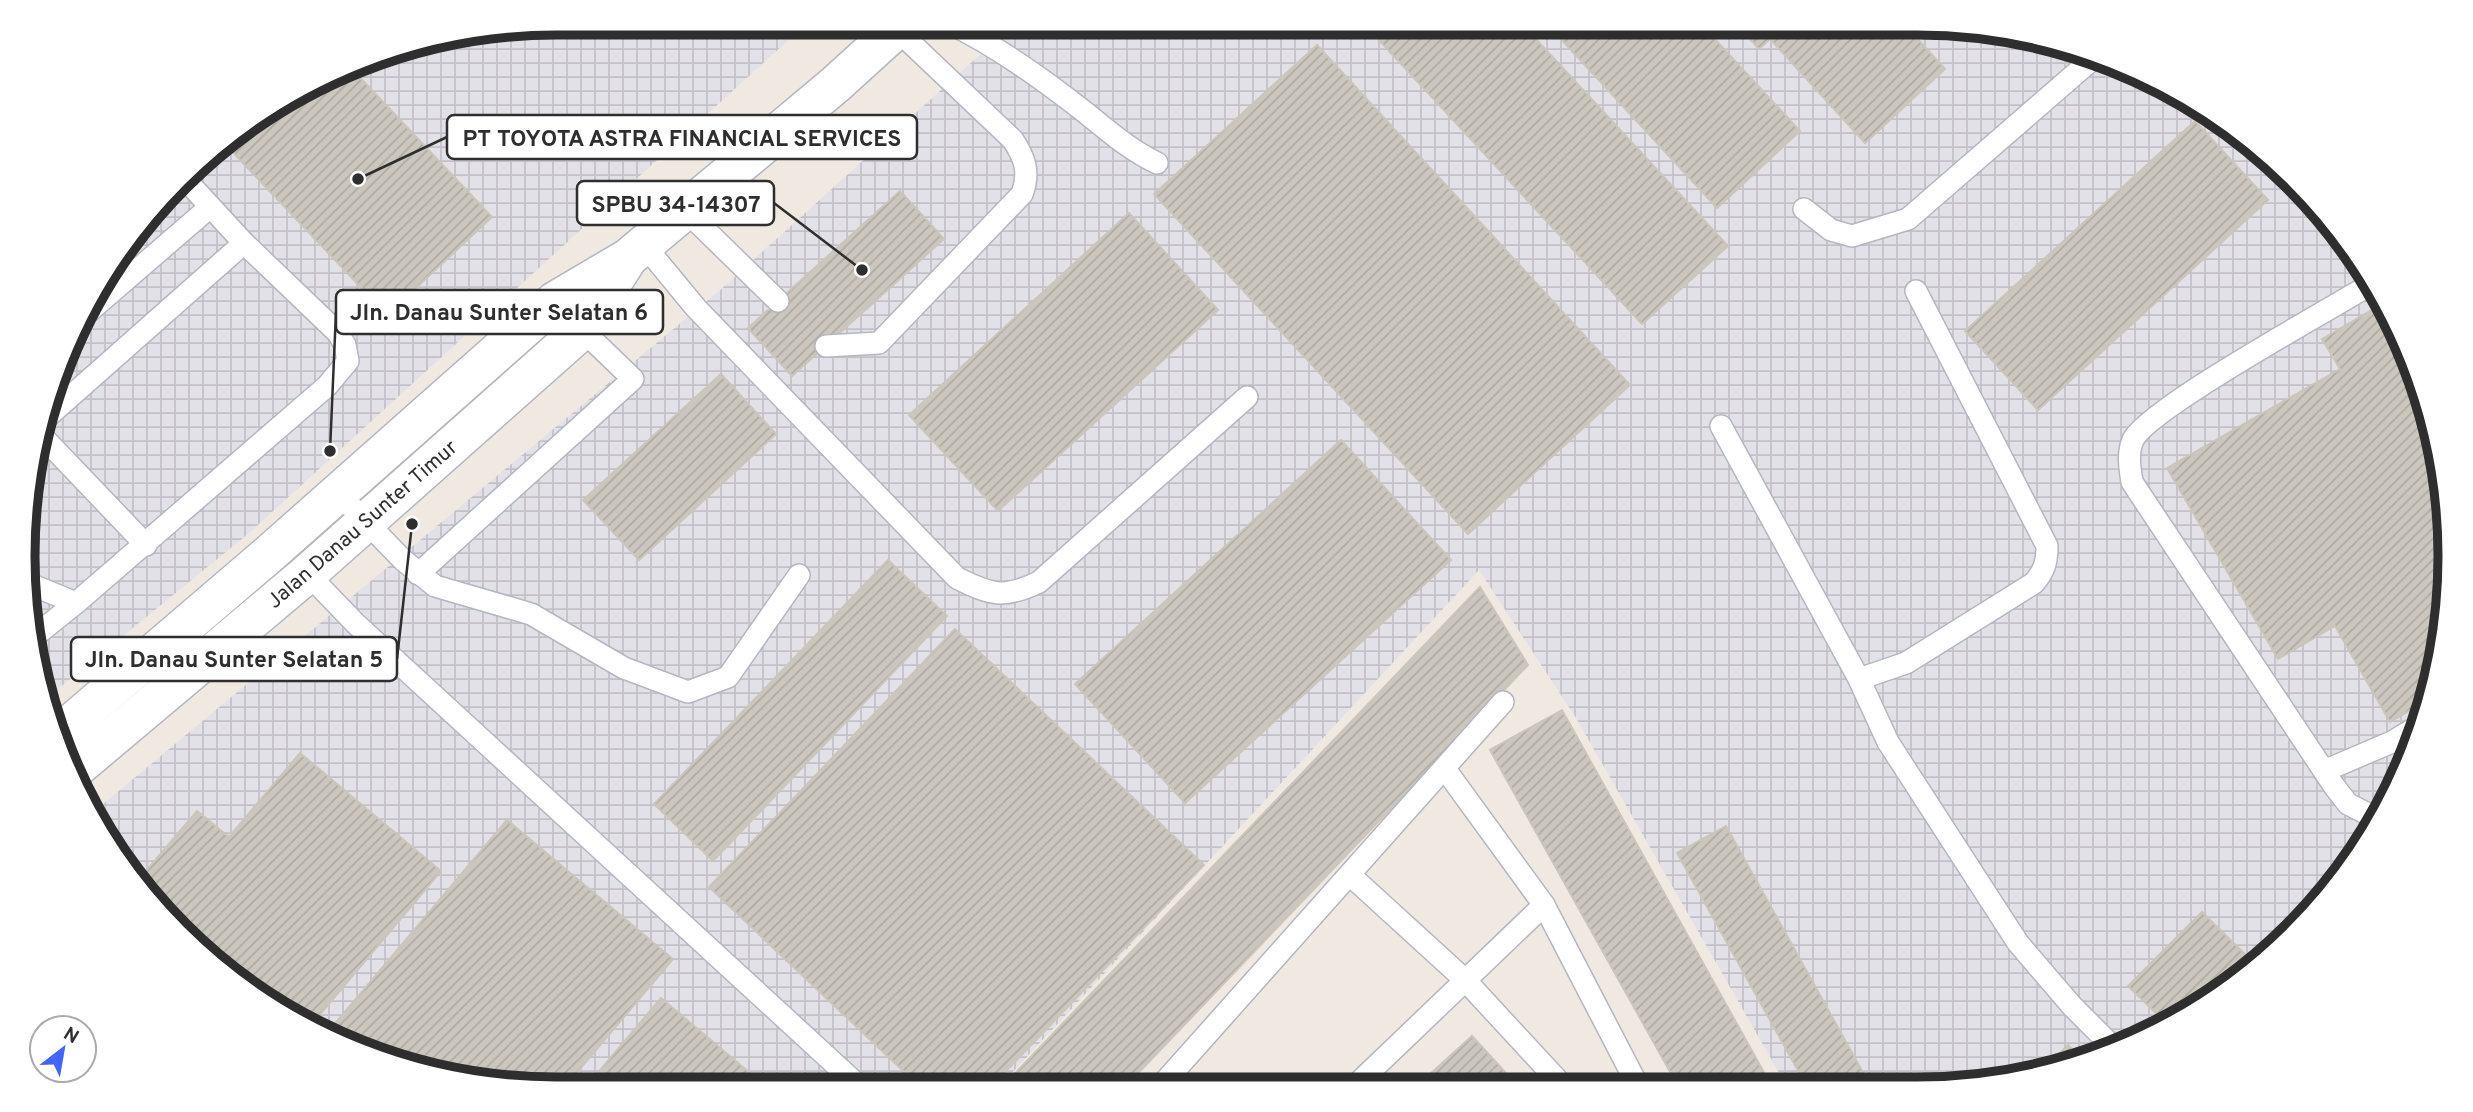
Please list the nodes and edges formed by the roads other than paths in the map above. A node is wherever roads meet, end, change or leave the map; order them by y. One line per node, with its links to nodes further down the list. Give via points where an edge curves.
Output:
1 (890, 35): 8 (main road, Jalan Danau Sunter Timur)
2 (909, 35): 18 (lane, via 1013,140 1023,154 1026,184 1022,194 880,343)
3 (974, 35): 5 (lane, via 1076,105 1136,153)
4 (2087, 64): 9 (lane, via 1908,219 1853,236 1831,230)
5 (1157, 163)
6 (191, 185): 7 (lane)
7 (210, 206): 10 (lane); 14 (lane)
8 (688, 208): 11 (main road, Jalan Danau Sunter Timur); 16 (lane)
9 (1804, 209)
10 (244, 243): 21 (lane); 28 (lane, via 338,333 348,360 332,381)
11 (636, 251): 15 (main road, Jalan Danau Sunter Timur); 17 (main road, Jalan Danau Sunter Timur); 20 (lane, via 957,578 999,595 1039,582)
12 (2364, 289): 41 (lane, via 2163,411 2133,440 2129,460 2132,482)
13 (1916, 291): 35 (lane, via 2048,547 2045,570 2034,583 1906,663)
14 (103, 300)
15 (555, 300): 17 (lane); 19 (main road, Jalan Danau Sunter Timur)
16 (778, 300)
17 (582, 330): 22 (main road, Jalan Danau Sunter Timur); 30 (lane, via 633,379)
18 (826, 346)
19 (449, 395): 22 (main road); 25 (main road, Jalan Danau Sunter Timur)
20 (1247, 397)
21 (57, 408)
22 (477, 423): 26 (main road, Jalan Danau Sunter Timur)
23 (1721, 426): 35 (lane)
24 (48, 442): 28 (lane)
25 (338, 493): 26 (lane); 27 (main road, Jalan Danau Sunter Timur)
26 (365, 522): 29 (main road, Jalan Danau Sunter Timur); 30 (lane)
27 (282, 543): 29 (lane); 37 (main road, Jalan Danau Sunter Timur)
28 (146, 545): 33 (lane)
29 (307, 574): 39 (main road, Jalan Danau Sunter Timur); 47 (lane)
30 (418, 574): 31 (lane, via 435,586 531,614 624,668 688,692 728,677)
31 (799, 575)
32 (36, 586): 33 (lane)
33 (76, 603): 34 (lane)
34 (40, 632)
35 (1859, 679): 46 (lane, via 1888,742 2018,943)
36 (1503, 702): 40 (lane)
37 (65, 729)
38 (2406, 733): 41 (lane)
39 (80, 766)
40 (1445, 769): 43 (lane); 44 (lane)
41 (2324, 771): 42 (lane, via 2348,804)
42 (2369, 814)
43 (1350, 875): 45 (lane); 48 (lane)
44 (1544, 905): 45 (lane); 51 (lane)
45 (1465, 980): 49 (lane); 50 (lane)
46 (2107, 1041)
47 (849, 1077)
48 (1169, 1077)
49 (1364, 1077)
50 (1555, 1077)
51 (1633, 1077)

